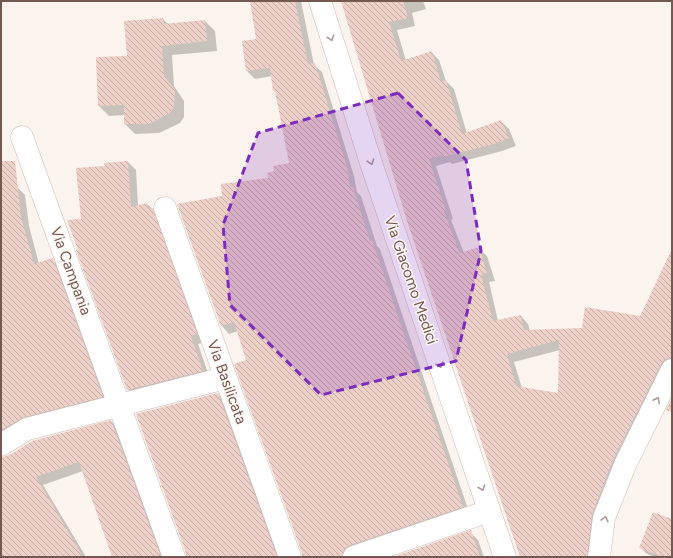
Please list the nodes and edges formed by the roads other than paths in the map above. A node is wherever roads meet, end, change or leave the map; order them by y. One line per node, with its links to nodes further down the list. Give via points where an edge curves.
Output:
1 (320, 1): 8 (street, Via Giacomo Medici, one-way to 8, via 371,163)
2 (22, 137): 6 (street, Via Campania)
3 (165, 208): 5 (street, Via Basilicata)
4 (672, 370): 13 (street, one-way to 4, via 604,518 622,472)
5 (225, 378): 6 (street); 10 (street, Via Basilicata)
6 (119, 406): 7 (street, via 27,430); 9 (street, Via Campania)
7 (1, 445)
8 (490, 511): 11 (street); 12 (street, Via Giacomo Medici)
9 (174, 557)
10 (290, 557)
11 (354, 557)
12 (505, 557)
13 (599, 557)

